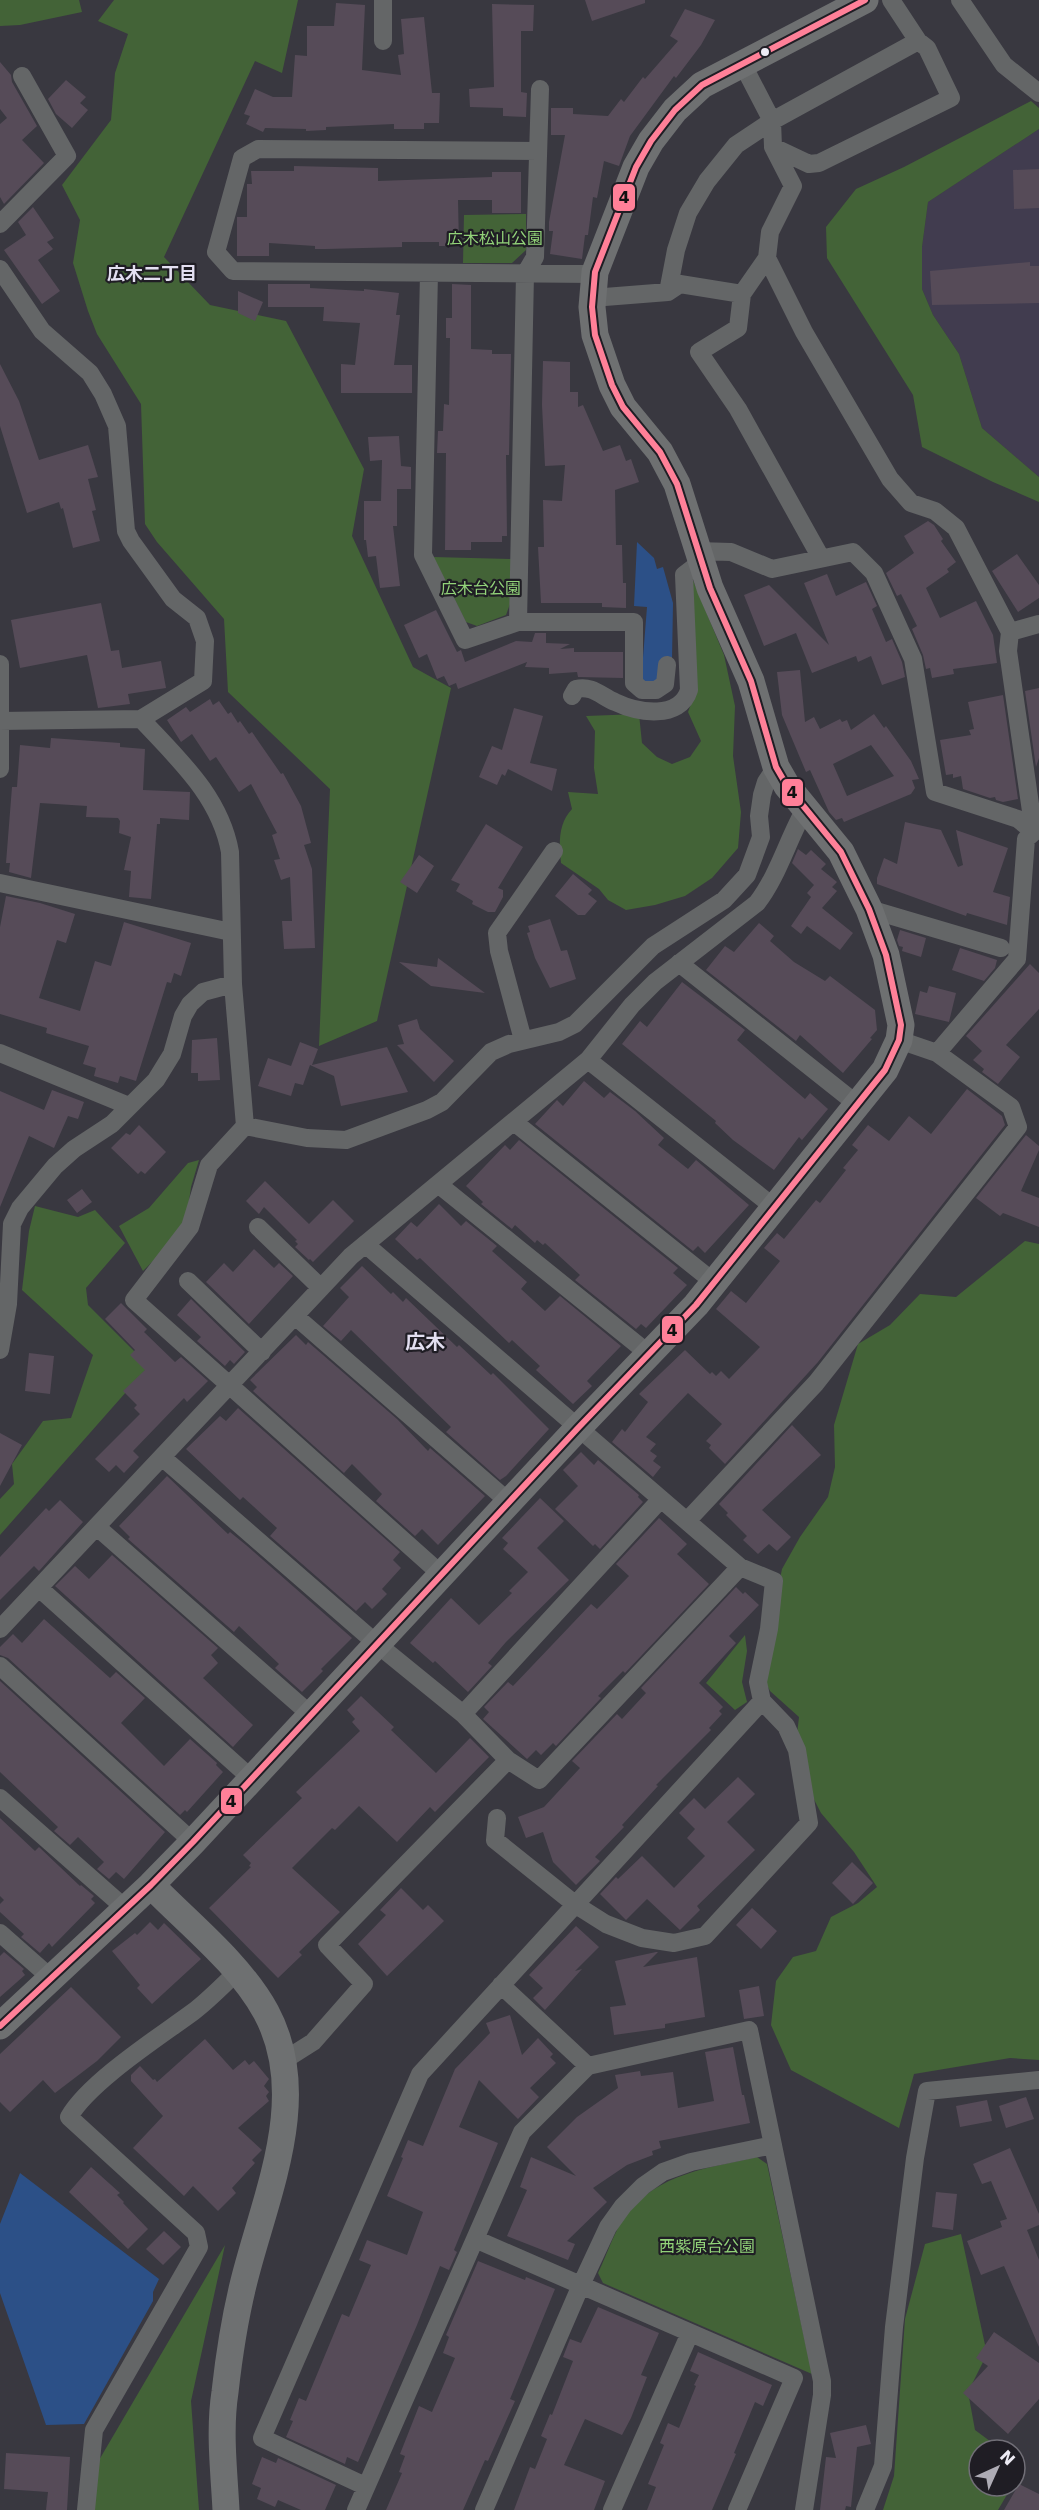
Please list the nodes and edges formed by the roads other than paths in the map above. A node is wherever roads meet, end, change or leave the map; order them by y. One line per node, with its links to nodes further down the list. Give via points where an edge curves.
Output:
1 (382, 0): 5 (street)
2 (865, 0): 7 (street)
3 (891, 0): 6 (street)
4 (960, 0): 10 (street, via 1004,65)
5 (383, 41)
6 (918, 41): 11 (street); 12 (street, via 927,48 951,98 819,163 809,164)
7 (742, 63): 11 (street); 19 (street, via 702,85 675,110 651,141 636,167)
8 (22, 76): 14 (street, via 67,156)
9 (540, 89): 13 (street)
10 (1039, 93)
11 (772, 122): 12 (street); 20 (street, via 736,145 706,181 688,213)
12 (773, 147): 15 (street, via 793,186 770,232)
13 (538, 151): 17 (street, via 258,149 242,159 216,252 233,271); 18 (street, via 535,257)
14 (0, 224)
15 (767, 258): 21 (street); 26 (street, via 804,332 890,479 911,503 935,511 956,528)
16 (0, 269): 30 (street, via 42,331 90,373 104,394 117,426 126,531 173,599 197,618 205,641 203,681)
17 (429, 273): 18 (street); 24 (street, via 423,555 465,640)
18 (525, 274): 19 (street); 24 (street)
19 (594, 286): 20 (street); 22 (street, via 595,335 612,385 623,407 671,470)
20 (668, 292): 21 (street, via 680,284)
21 (742, 294): 23 (street, via 738,328 699,352 738,409)
22 (699, 556): 23 (street, via 730,552 772,569); 29 (street, via 684,575 687,698 670,711 633,709 589,687 576,689); 32 (street, via 751,681)
23 (821, 558): 35 (street, via 853,552 874,573 913,659 935,792 1018,819)
24 (519, 622): 28 (street, via 634,622 634,683 642,690 656,690 665,684)
25 (1039, 624): 26 (street)
26 (1011, 632): 35 (street, via 1008,651)
27 (0, 664): 31 (street)
28 (667, 665)
29 (572, 696)
30 (141, 719): 31 (street); 39 (street, via 199,782 226,832)
31 (1, 721): 33 (street)
32 (776, 767): 34 (street); 43 (street, via 762,795 760,837 747,875 724,900 653,946 575,1024)
33 (0, 769)
34 (805, 809): 38 (street, via 841,852); 41 (street, via 757,903)
35 (1036, 831): 46 (street, via 1026,839 1017,959)
36 (554, 851): 43 (street, via 498,933 499,951)
37 (0, 882): 39 (street)
38 (869, 909): 40 (street); 44 (street, via 898,1005)
39 (231, 932): 42 (street)
40 (1001, 948)
41 (679, 963): 47 (street, via 632,1005); 49 (street)
42 (233, 984): 48 (street, via 203,992 190,1004 163,1070); 51 (street)
43 (523, 1040): 51 (street, via 490,1053 442,1102 346,1140 307,1138)
44 (899, 1040): 46 (street); 49 (street, via 885,1070)
45 (0, 1053): 48 (street)
46 (937, 1053): 69 (street, via 1011,1107 1018,1127 816,1383)
47 (588, 1060): 50 (street); 53 (street)
48 (129, 1106): 55 (street, via 112,1125 74,1149 35,1189 20,1208)
49 (858, 1106): 53 (street)
50 (514, 1122): 52 (street); 58 (street)
51 (244, 1126): 64 (street, via 209,1165 190,1227 134,1300)
52 (438, 1184): 56 (street); 63 (street)
53 (775, 1208): 58 (street)
54 (258, 1227): 59 (street)
55 (6, 1243): 61 (street, via 8,1304)
56 (366, 1244): 59 (street); 65 (street)
57 (188, 1281): 62 (street)
58 (715, 1283): 63 (street)
59 (321, 1288): 60 (street)
60 (295, 1316): 62 (street); 68 (street)
61 (0, 1350)
62 (262, 1352): 64 (street)
63 (649, 1354): 65 (street)
64 (230, 1386): 66 (street); 72 (street)
65 (578, 1428): 67 (street); 68 (street)
66 (163, 1458): 70 (street); 75 (street)
67 (662, 1499): 69 (street); 78 (street)
68 (509, 1502): 72 (street)
69 (687, 1521): 71 (street)
70 (97, 1527): 73 (street); 79 (street)
71 (740, 1566): 77 (street, via 774,1581 758,1682); 80 (street, via 539,1780)
72 (442, 1575): 75 (street)
73 (39, 1588): 74 (street); 81 (street)
74 (0, 1629)
75 (377, 1644): 78 (street); 79 (street)
76 (0, 1666): 84 (street)
77 (762, 1701): 86 (street); 86 (street, via 786,1726 798,1750 809,1823 801,1832 705,1936 674,1942 642,1938 606,1924)
78 (463, 1714): 80 (street)
79 (310, 1715): 81 (street)
80 (508, 1760): 93 (street, via 327,1945 364,1984 313,2042)
81 (252, 1779): 84 (street)
82 (0, 1798): 87 (street)
83 (496, 1818): 86 (street, via 495,1840)
84 (193, 1842): 85 (street)
85 (151, 1885): 87 (street); 89 (street)
86 (576, 1905): 91 (street)
87 (126, 1909): 90 (street)
88 (0, 1932): 90 (street)
89 (238, 1971): 93 (street, via 267,2014); 101 (street, via 195,2010 109,2076 69,2117 196,2233 199,2247 94,2430)
90 (51, 1978): 92 (street)
91 (501, 1985): 94 (street); 100 (street, via 420,2074 262,2438)
92 (0, 2026)
93 (283, 2061): 102 (street, via 286,2110 243,2283 225,2392 222,2426)
94 (588, 2066): 96 (street, via 749,2030); 97 (street, via 522,2132)
95 (1039, 2080): 108 (street, via 927,2091 894,2327 884,2466)
96 (772, 2145): 98 (street, via 691,2162 663,2172 643,2186 608,2227); 107 (street, via 822,2381)
97 (475, 2239): 98 (street); 100 (street)
98 (581, 2285): 99 (street); 104 (street)
99 (690, 2332): 105 (street); 106 (street, via 794,2378)
100 (365, 2486): 103 (street)
101 (86, 2510)
102 (226, 2510)
103 (356, 2510)
104 (484, 2510)
105 (612, 2510)
106 (737, 2510)
107 (804, 2510)
108 (864, 2510)

